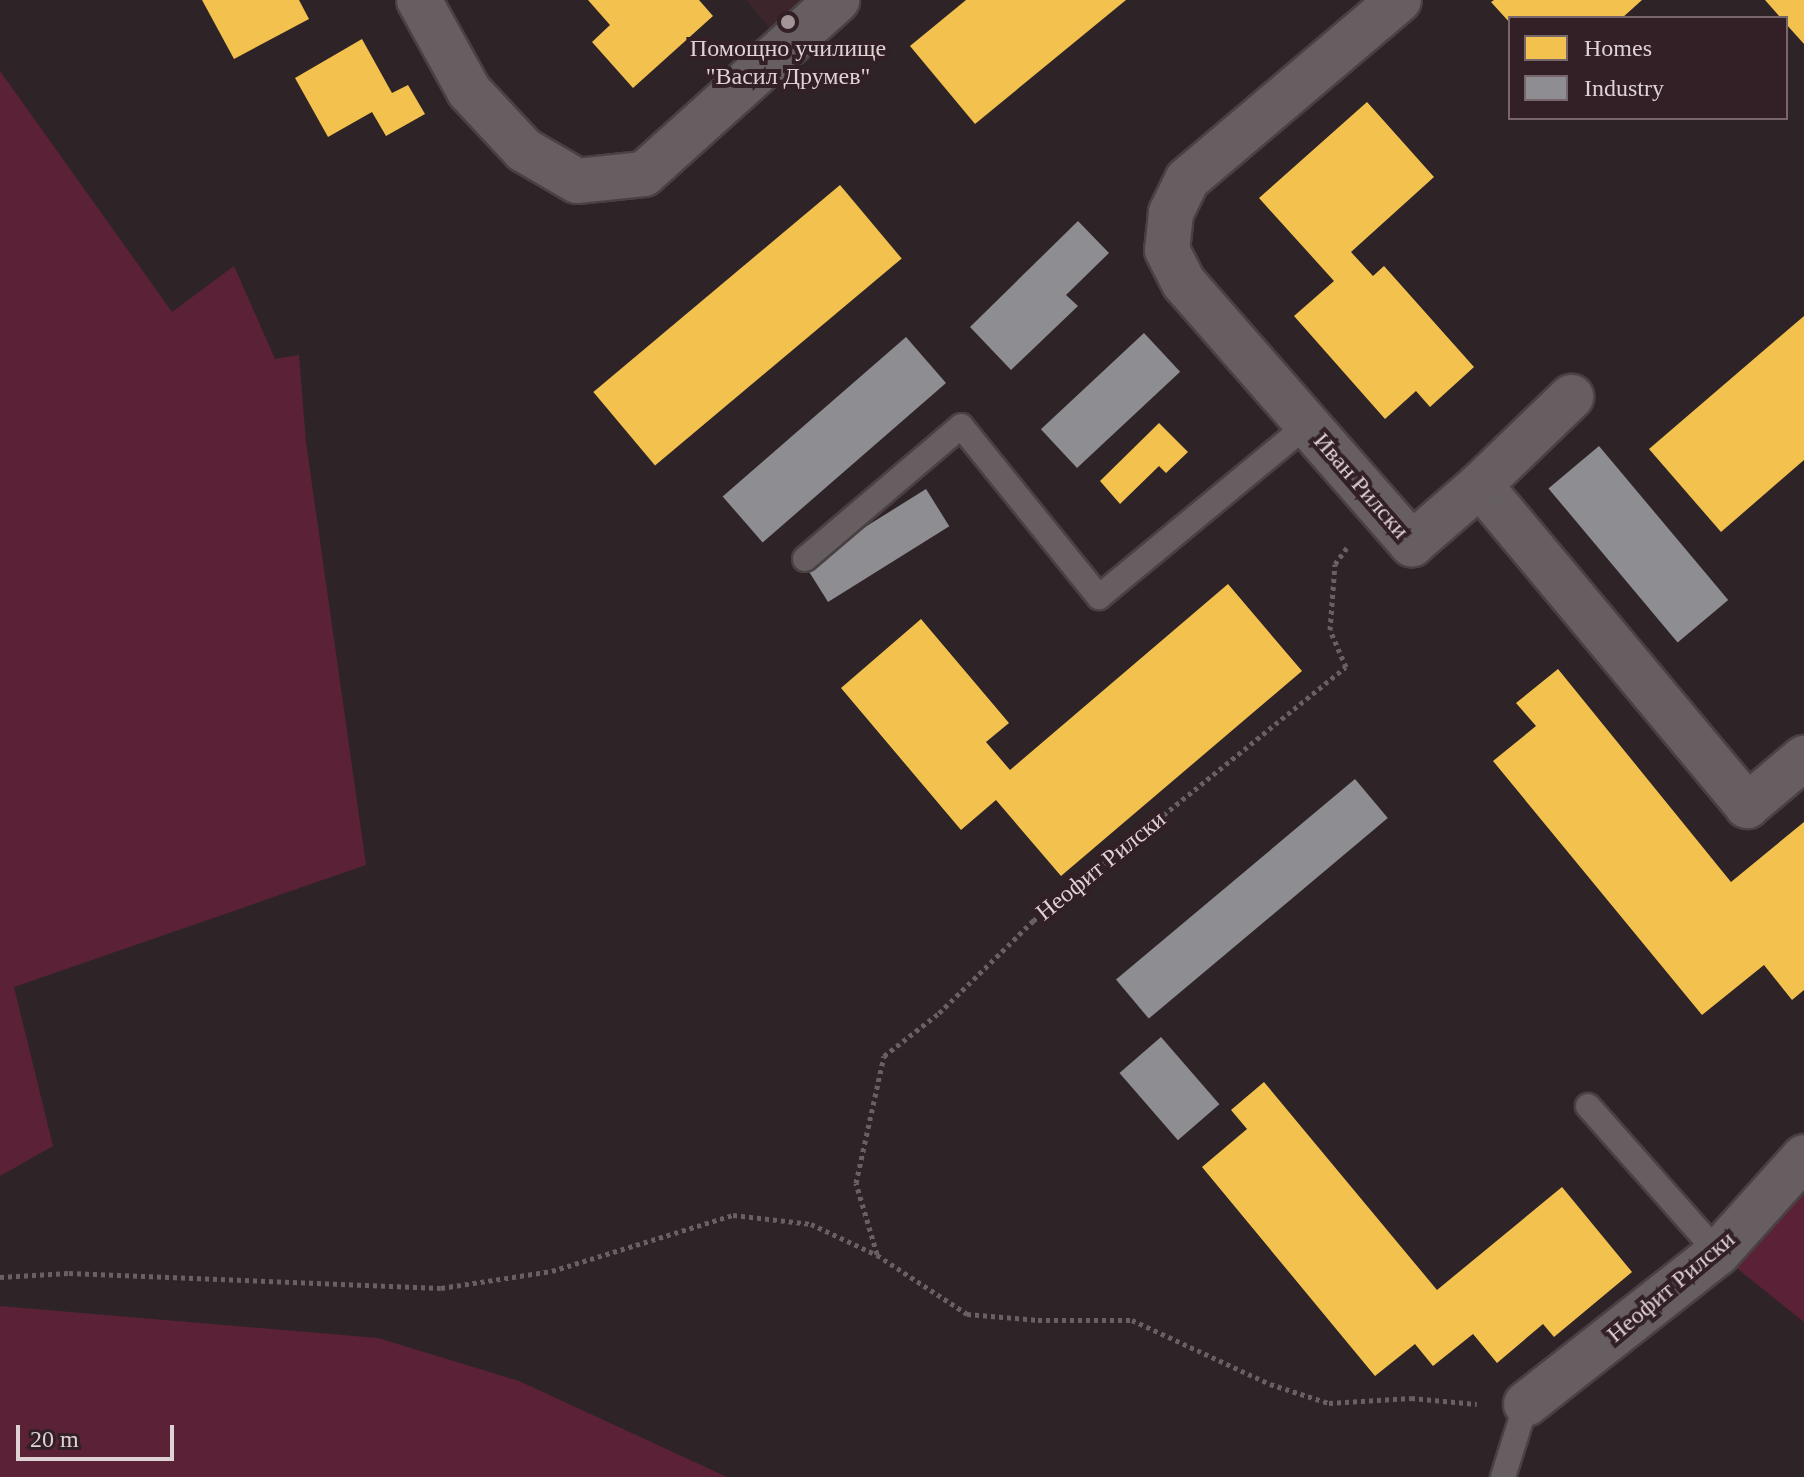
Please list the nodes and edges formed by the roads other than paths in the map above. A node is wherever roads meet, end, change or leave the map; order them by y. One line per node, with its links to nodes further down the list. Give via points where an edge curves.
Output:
1 (419, 0): 2 (street, via 469,91 524,150 577,181 644,174)
2 (837, 0)
3 (1399, 0): 5 (street, Иван Рилски, via 1187,180 1171,213 1167,250 1184,283)
4 (1571, 397): 6 (street)
5 (1307, 425): 6 (street, Иван Рилски, via 1412,544); 7 (lane, via 1099,597 961,426)
6 (1480, 485): 8 (street, via 1747,806)
7 (805, 559)
8 (1804, 758)
9 (1588, 1106): 11 (lane)
10 (1804, 1157): 11 (street, Неофит Рилски)
11 (1718, 1253): 12 (street, Неофит Рилски)
12 (1526, 1404): 13 (lane)
13 (1503, 1477)

